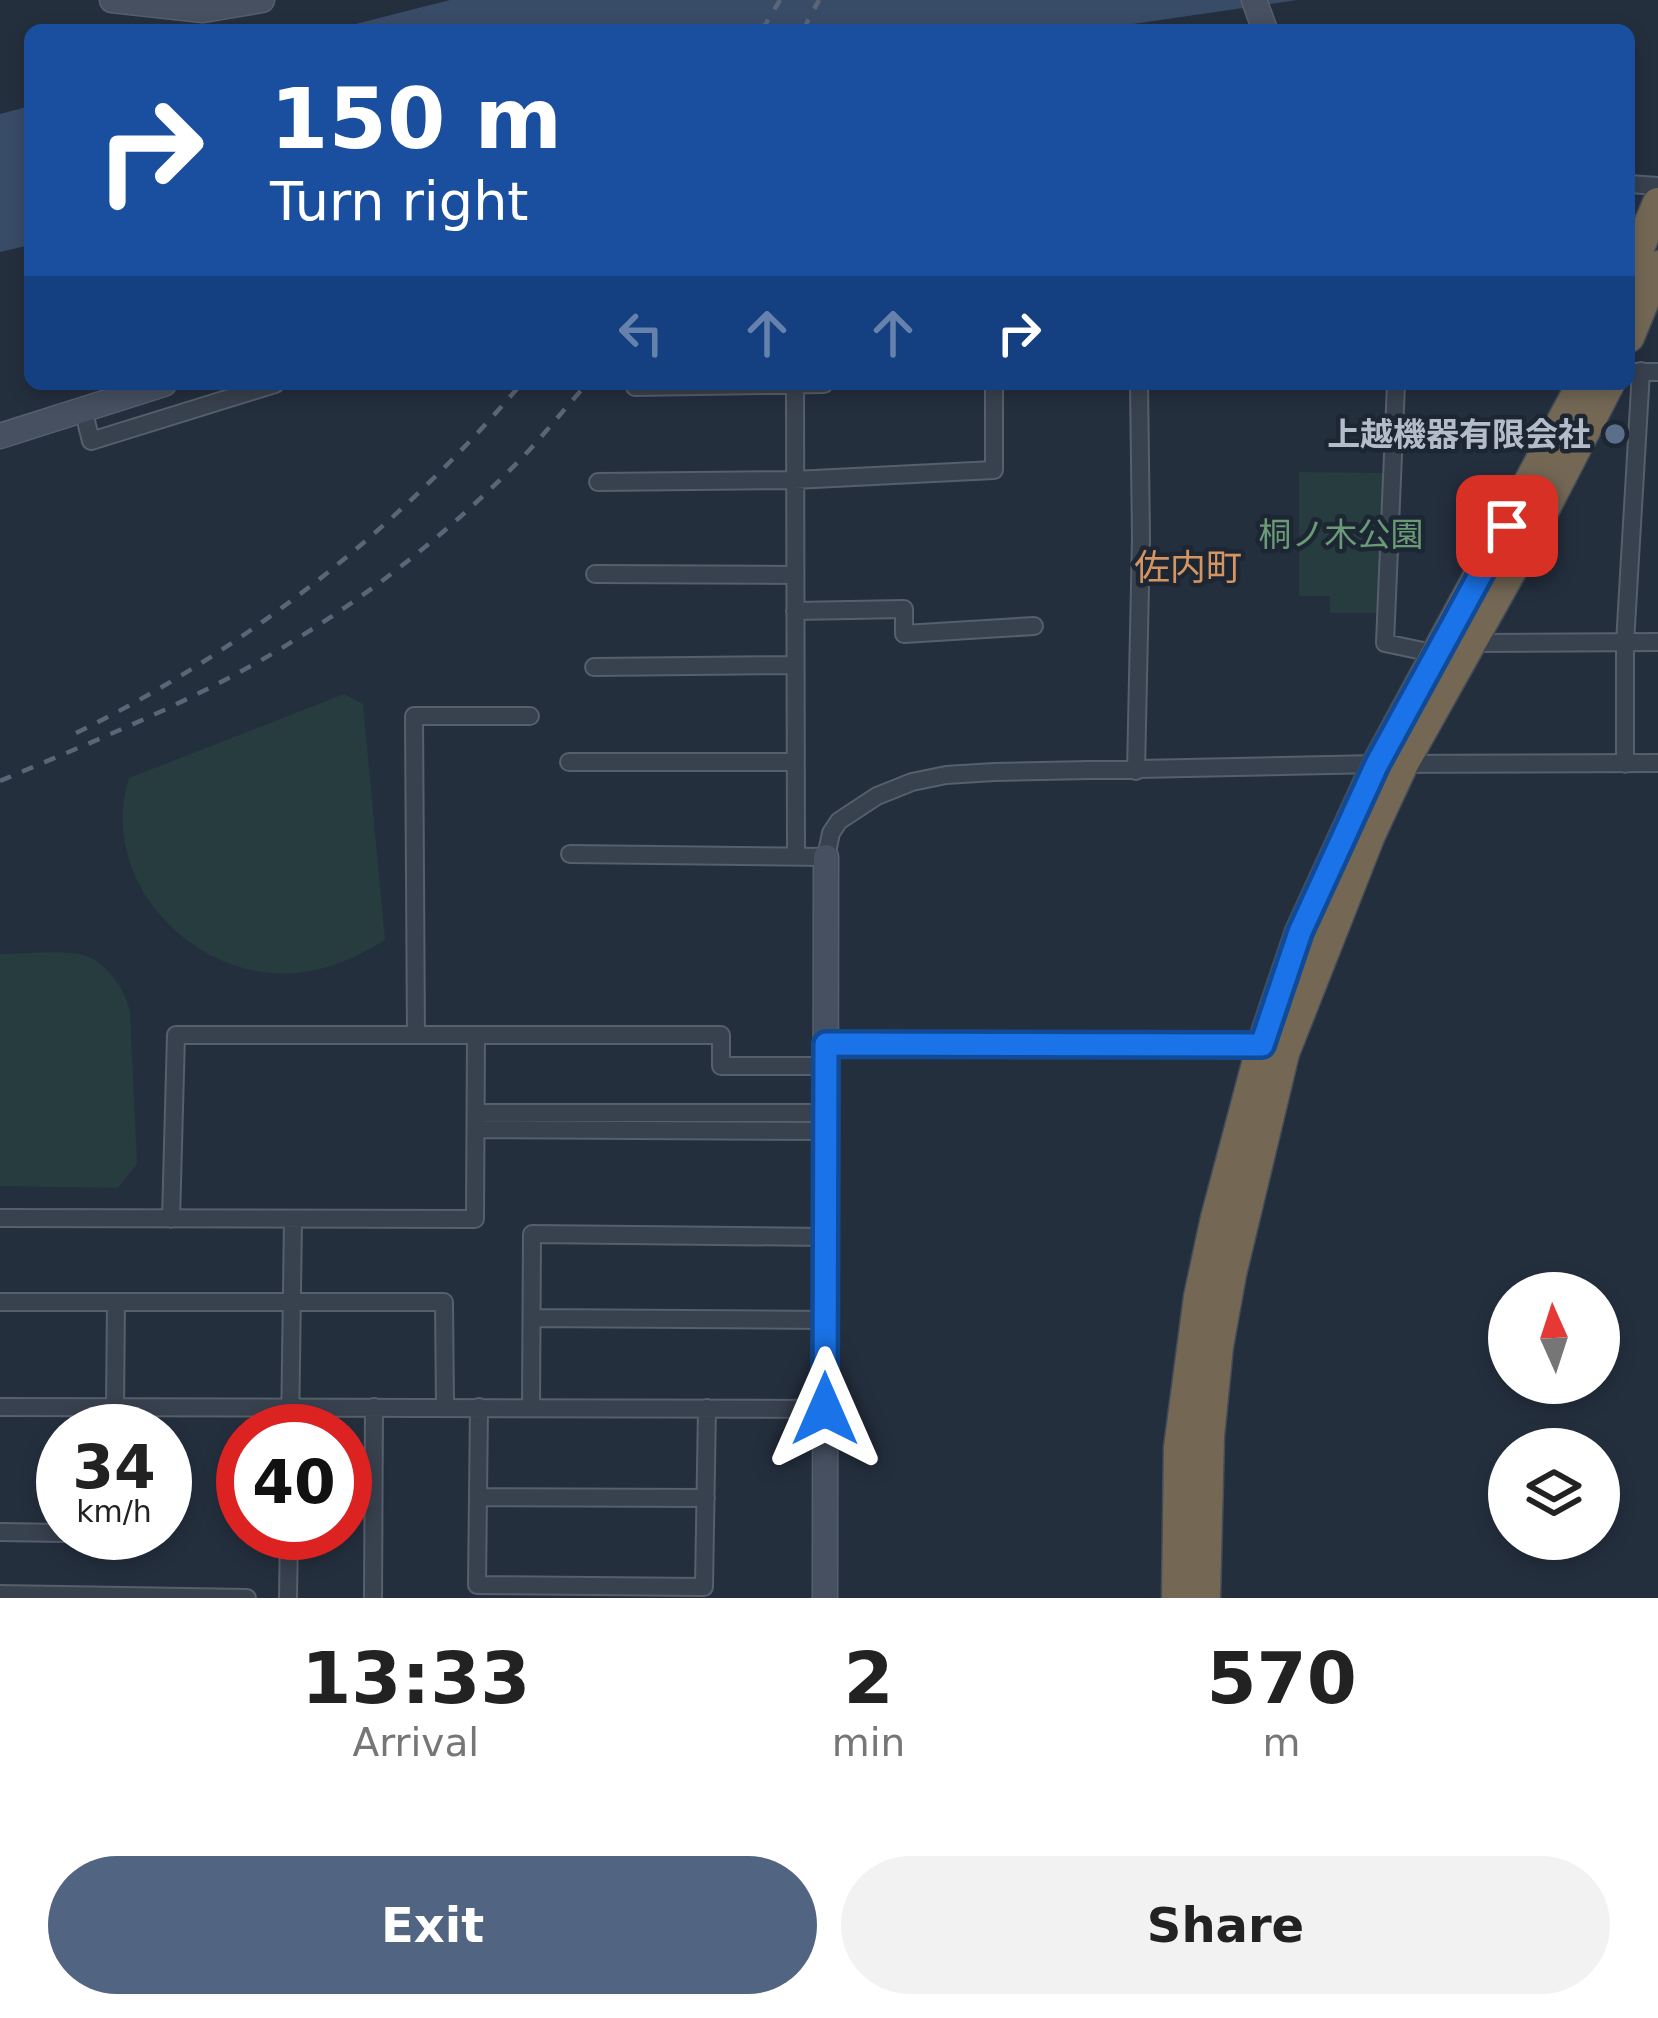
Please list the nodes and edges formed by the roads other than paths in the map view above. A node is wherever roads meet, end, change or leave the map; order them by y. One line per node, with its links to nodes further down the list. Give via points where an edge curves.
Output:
1 (112, 0): 2 (street, via 203,10)
2 (262, 0)
3 (1658, 203): 4 (highway)
4 (1635, 257)
5 (1658, 266): 6 (highway)
6 (1635, 322)
7 (1643, 372): 25 (street)
8 (144, 390): 16 (street)
9 (256, 390): 16 (street, via 92,441)
10 (794, 390): 18 (street)
11 (994, 390): 18 (street, via 994,470)
12 (1139, 390): 36 (street)
13 (1396, 390): 27 (street, via 1384,643)
14 (1579, 390): 27 (highway)
15 (1606, 390): 24 (highway)
16 (82, 409): 17 (street)
17 (0, 436)
18 (794, 480): 19 (street); 21 (street)
19 (598, 482)
20 (595, 574): 21 (street)
21 (794, 575): 22 (street)
22 (795, 611): 23 (street, via 904,610 904,634); 28 (street)
23 (1034, 626)
24 (1471, 643): 25 (street); 34 (highway)
25 (1624, 643): 26 (street); 35 (street)
26 (1658, 643)
27 (1437, 654): 34 (highway)
28 (795, 665): 29 (street); 31 (street)
29 (593, 667)
30 (530, 716): 40 (street, via 414,716)
31 (795, 761): 32 (street); 38 (street)
32 (569, 762)
33 (1658, 763): 35 (street)
34 (1390, 764): 35 (street); 36 (street); 42 (highway, via 1300,932); 76 (highway, via 1284,1053 1242,1229 1211,1414)
35 (1625, 764)
36 (1136, 770): 39 (street, via 912,782 849,812 831,833)
37 (570, 854): 38 (street)
38 (796, 856): 39 (street)
39 (826, 857): 43 (street)
40 (416, 1035): 41 (street); 47 (street, via 176,1035)
41 (476, 1035): 43 (street, via 721,1035 721,1066); 44 (street)
42 (1262, 1045): 43 (street); 75 (highway, via 1199,1297 1180,1448)
43 (826, 1055): 45 (street)
44 (477, 1121): 45 (street); 48 (street, via 475,1219)
45 (826, 1122): 49 (street)
46 (0, 1218): 47 (street)
47 (171, 1219): 48 (street)
48 (293, 1220): 52 (street)
49 (825, 1237): 53 (street, via 532,1234); 54 (street)
50 (0, 1302): 51 (street)
51 (116, 1302): 52 (street); 55 (street)
52 (292, 1302): 56 (street); 60 (street, via 444,1302)
53 (532, 1318): 54 (street); 62 (street)
54 (825, 1320): 64 (street)
55 (115, 1404)
56 (291, 1404)
57 (0, 1407): 58 (street)
58 (36, 1407)
59 (374, 1407): 60 (street); 73 (street)
60 (445, 1407): 61 (street)
61 (478, 1407): 62 (street); 65 (street)
62 (531, 1408): 63 (street)
63 (707, 1408): 64 (street); 66 (street)
64 (825, 1409): 74 (street)
65 (478, 1497): 66 (street); 66 (street, via 477,1586 704,1587)
66 (706, 1498)
67 (0, 1532): 68 (street)
68 (36, 1533)
69 (289, 1560): 72 (street)
70 (0, 1594): 71 (street)
71 (247, 1598)
72 (288, 1598)
73 (373, 1598)
74 (825, 1598)
75 (1177, 1598)
76 (1205, 1598)

